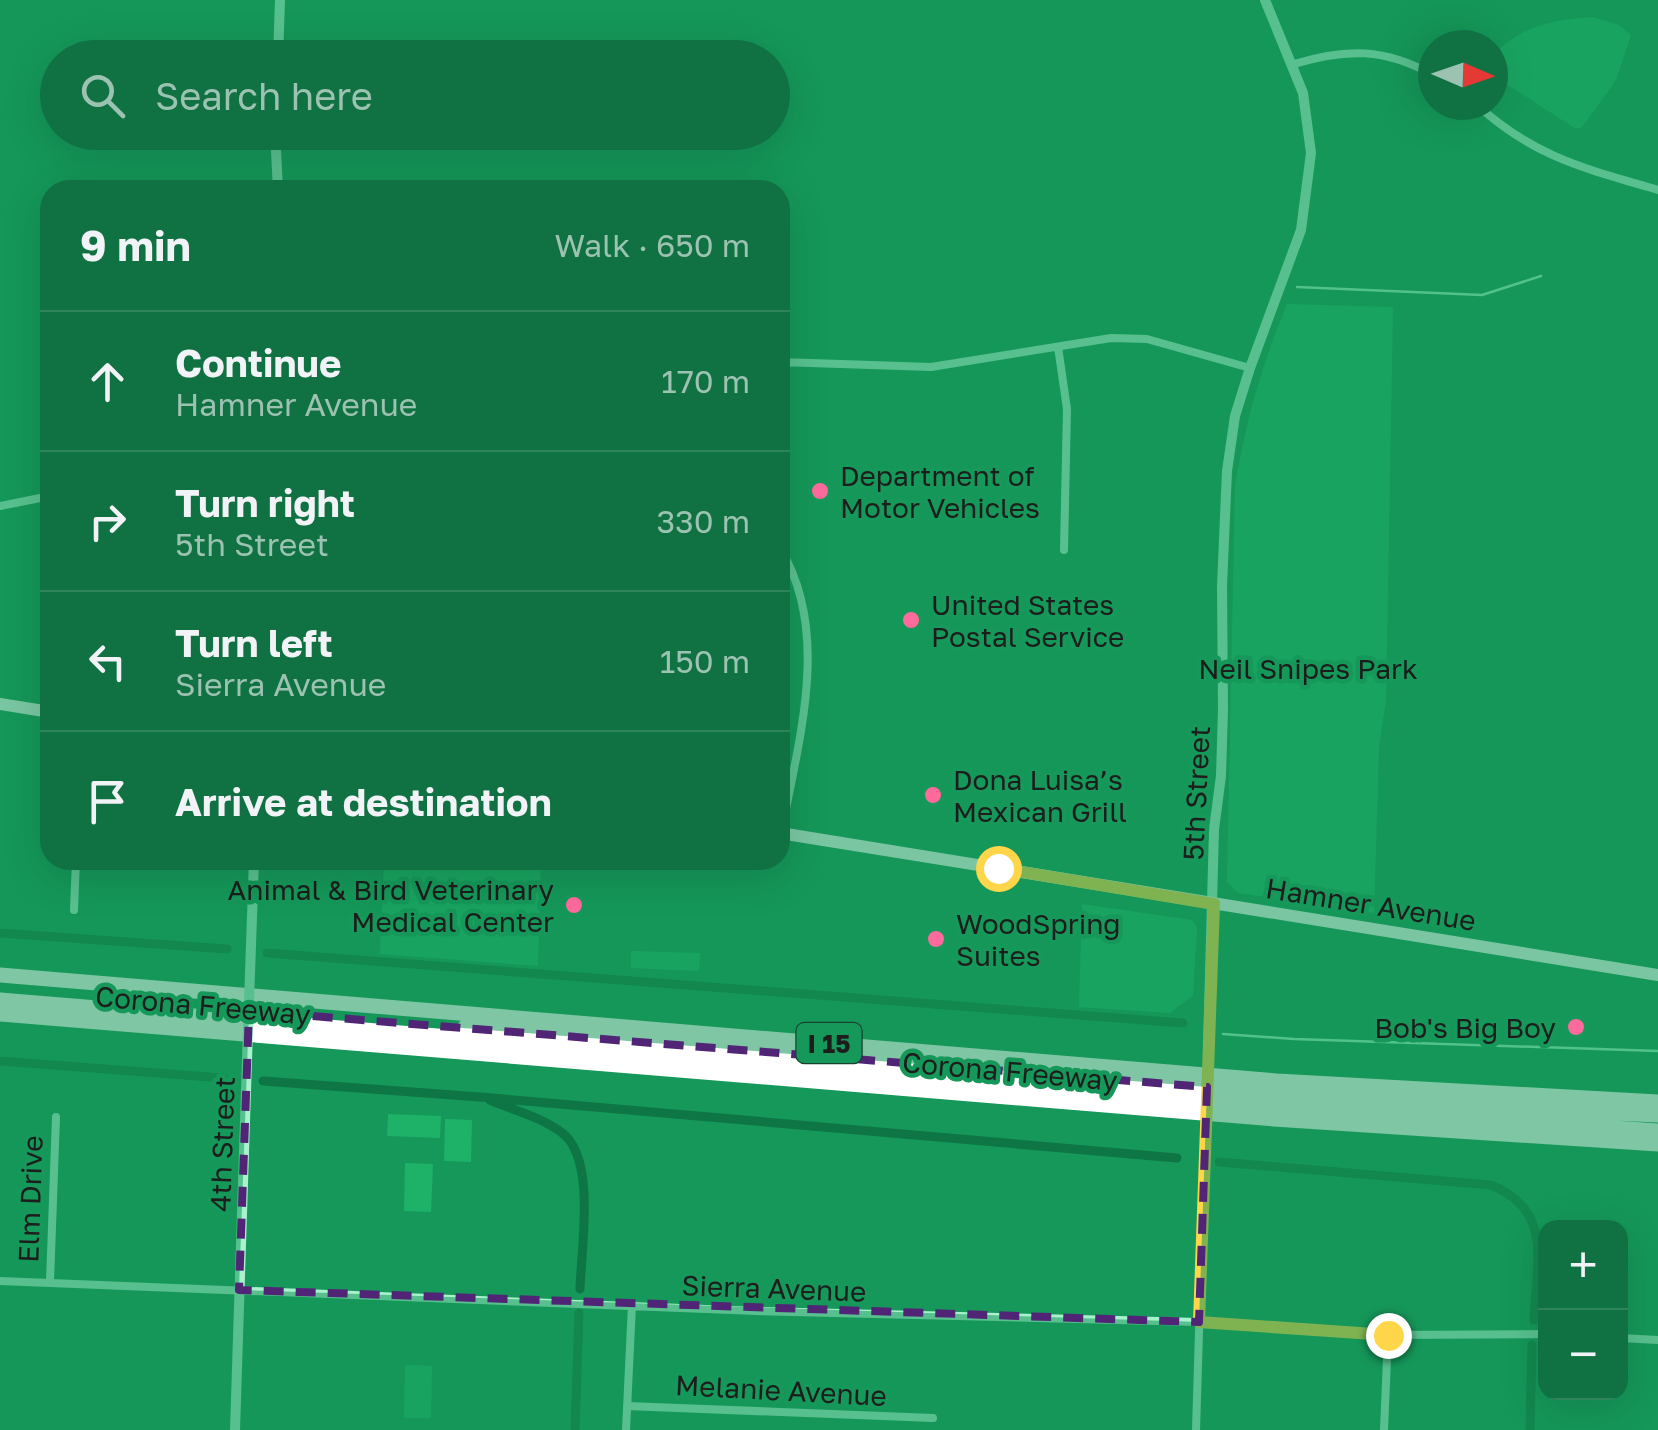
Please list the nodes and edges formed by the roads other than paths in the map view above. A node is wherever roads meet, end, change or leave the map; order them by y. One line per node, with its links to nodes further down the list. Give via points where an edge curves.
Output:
1 (280, 0): 3 (street)
2 (1266, 0): 4 (street, 5th Street)
3 (279, 40)
4 (1294, 64): 5 (street, via 1370,54); 16 (street, 5th Street, via 1309,123 1306,207)
5 (1418, 66)
6 (1493, 120): 13 (street, via 1536,149)
7 (274, 150): 8 (street)
8 (274, 158): 9 (street); 10 (street)
9 (278, 170): 11 (street); 12 (street)
10 (275, 180)
11 (276, 180)
12 (282, 180)
13 (1658, 190)
14 (1058, 347): 15 (street, via 932,367); 16 (street, via 1147,339); 19 (street, via 1067,409)
15 (790, 362)
16 (1250, 368): 27 (street, 5th Street, via 1227,472)
17 (40, 498): 18 (street)
18 (0, 506)
19 (1064, 550)
20 (790, 565): 23 (street, via 810,646)
21 (0, 704): 22 (main road)
22 (40, 710)
23 (790, 783)
24 (790, 834): 27 (main road, Hamner Avenue)
25 (76, 870): 28 (street)
26 (254, 870): 47 (street, 4th Street, bridge)
27 (1214, 904): 29 (main road, Hamner Avenue); 35 (street, 5th Street)
28 (74, 910)
29 (1658, 975)
30 (0, 976): 34 (highway, Corona Freeway / I 15)
31 (0, 990): 36 (highway)
32 (0, 1000): 36 (highway)
33 (0, 1014): 37 (highway, Corona Freeway / I 15)
34 (640, 1029): 36 (highway, I 15); 38 (highway, Corona Freeway / I 15)
35 (1208, 1048): 49 (street, 5th Street, bridge)
36 (720, 1053): 37 (highway); 41 (highway); 43 (highway, via 1272,1105)
37 (637, 1065): 44 (highway, Corona Freeway / I 15)
38 (1488, 1092): 39 (highway); 40 (highway, Corona Freeway / I 15)
39 (1658, 1092)
40 (1658, 1102)
41 (1658, 1115)
42 (56, 1117): 46 (street, Elm Drive)
43 (1658, 1131)
44 (1658, 1146)
45 (0, 1281): 46 (street, Sierra Avenue)
46 (50, 1282): 47 (street, Sierra Avenue)
47 (240, 1290): 48 (street, Sierra Avenue); 57 (street, 4th Street)
48 (632, 1305): 49 (street, Sierra Avenue); 54 (street)
49 (1199, 1322): 51 (street, Sierra Avenue); 60 (street, 5th Street)
50 (1538, 1334): 51 (street, Sierra Avenue)
51 (1388, 1335): 61 (street)
52 (1628, 1338): 53 (street)
53 (1658, 1340)
54 (627, 1406): 55 (street, Melanie Avenue); 58 (street)
55 (892, 1418): 56 (street, Melanie Avenue); 59 (street)
56 (933, 1418)
57 (235, 1430)
58 (626, 1430)
59 (892, 1430)
60 (1196, 1430)
61 (1384, 1430)

